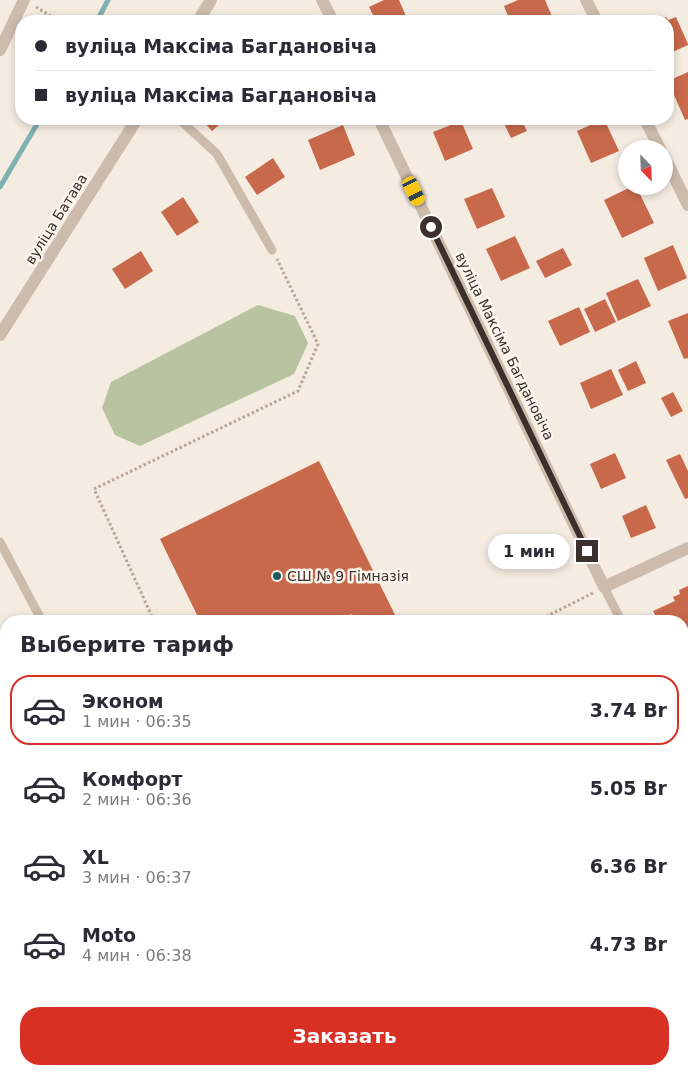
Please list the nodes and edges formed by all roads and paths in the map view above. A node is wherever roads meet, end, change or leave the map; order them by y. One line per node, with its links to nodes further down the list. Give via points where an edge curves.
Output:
1 (211, 0): 7 (street)
2 (322, 0): 8 (street)
3 (586, 0): 9 (street)
4 (29, 3): 5 (street); 6 (path)
5 (22, 15)
6 (49, 15)
7 (202, 15)
8 (329, 15)
9 (594, 15)
10 (15, 26): 11 (street)
11 (0, 50)
12 (133, 125): 20 (street, вуліца Батава)
13 (185, 125): 19 (lane, via 217,154)
14 (382, 125): 23 (street, вуліца Максіма Багдановіча)
15 (648, 125): 16 (street)
16 (656, 140)
17 (673, 174): 18 (street)
18 (688, 205)
19 (272, 250): 25 (path, via 318,344 298,392 94,489)
20 (0, 336)
21 (0, 542): 24 (lane)
22 (688, 548): 23 (street)
23 (604, 587): 26 (path); 27 (lane)
24 (39, 615)
25 (151, 615)
26 (549, 615)
27 (619, 615)

